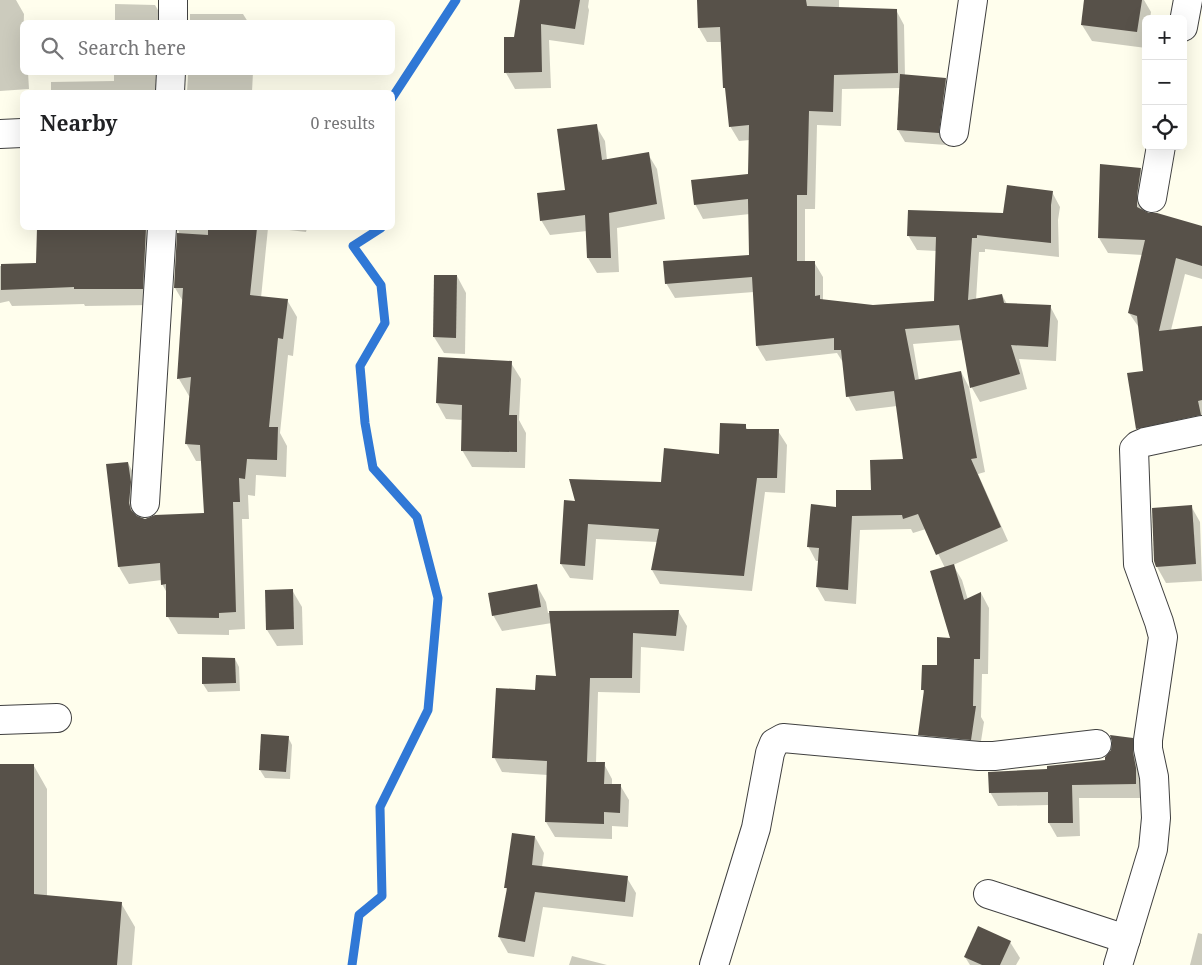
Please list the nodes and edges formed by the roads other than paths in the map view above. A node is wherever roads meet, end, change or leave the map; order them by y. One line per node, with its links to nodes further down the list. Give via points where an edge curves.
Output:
1 (173, 0): 5 (street)
2 (973, 0): 8 (street)
3 (1188, 0): 4 (street)
4 (1185, 15)
5 (173, 20)
6 (171, 75): 7 (street)
7 (170, 90)
8 (954, 132)
9 (0, 134): 10 (street)
10 (20, 134)
11 (1160, 150): 12 (street)
12 (1152, 198)
13 (162, 230): 15 (street)
14 (1202, 430): 20 (street, via 1145,442 1134,449 1138,564 1163,637 1148,740 1156,818 1153,849)
15 (144, 503)
16 (57, 718): 17 (street)
17 (0, 720)
18 (1097, 744): 21 (street, via 979,756 783,738 774,743 756,828)
19 (988, 894): 20 (street)
20 (1126, 939): 22 (street)
21 (714, 965)
22 (1118, 965)

